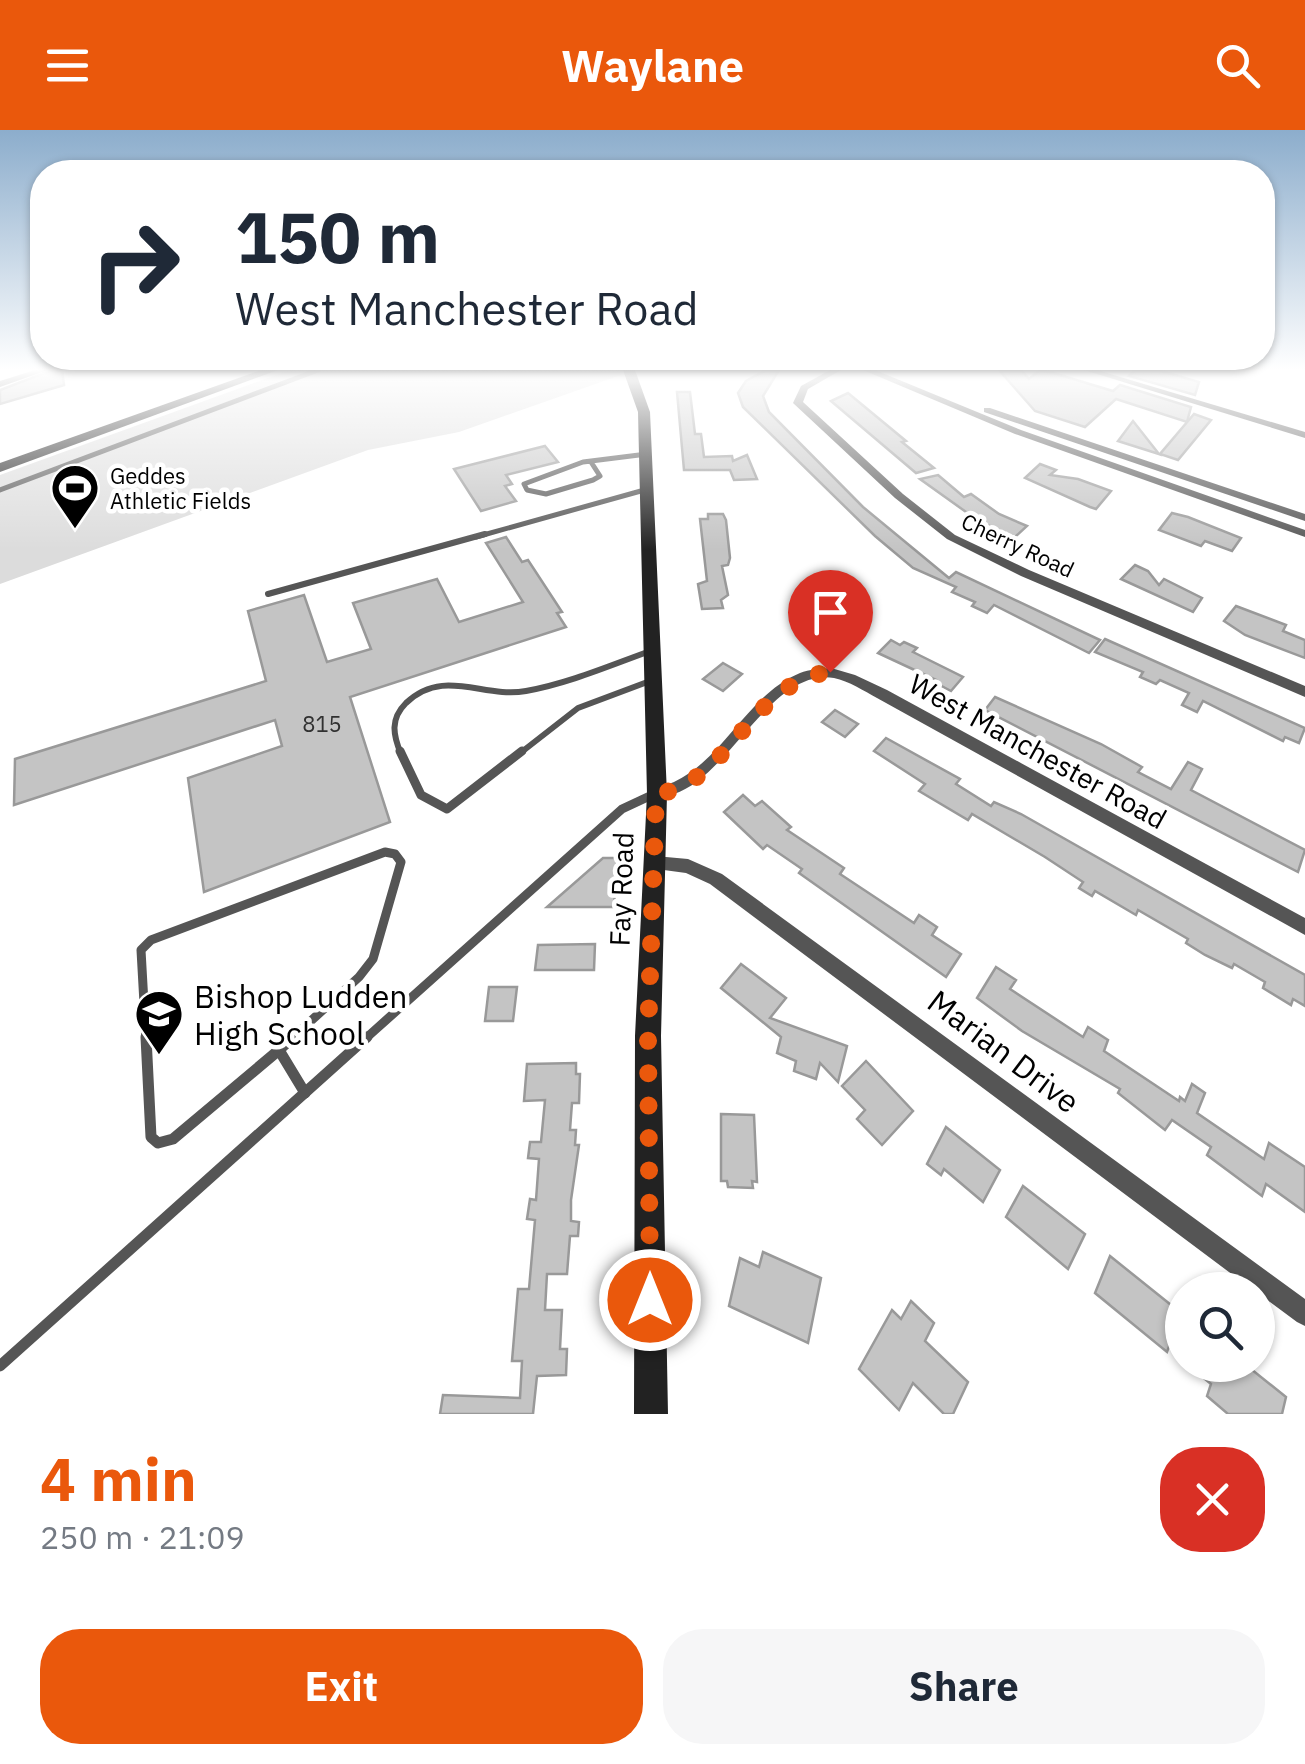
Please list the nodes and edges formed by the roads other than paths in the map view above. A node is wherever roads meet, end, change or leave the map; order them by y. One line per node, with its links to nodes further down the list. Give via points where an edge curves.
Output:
1 (106, 430): 11 (street)
2 (159, 430): 13 (lane)
3 (645, 430): 9 (street, Fay Road)
4 (827, 430): 19 (street, Cherry Road, via 951,537)
5 (1017, 430): 8 (street)
6 (1045, 430): 7 (street)
7 (1070, 438): 8 (street); 14 (street)
8 (1061, 448): 15 (street)
9 (646, 454): 10 (lane); 12 (street, Fay Road)
10 (592, 462): 10 (lane, via 534,478 524,484 538,494 593,480 600,476)
11 (0, 468)
12 (648, 489): 16 (lane); 17 (street, Fay Road)
13 (0, 490)
14 (1305, 518)
15 (1305, 534)
16 (268, 594)
17 (654, 650): 18 (street, Fay Road); 18 (lane, via 544,688 512,693 434,686 402,709 394,723 396,740 417,795 447,809 578,708)
18 (654, 680): 20 (street, Fay Road)
19 (1305, 692)
20 (656, 794): 21 (street, Fay Road); 22 (street, West Manchester Road, via 698,775 778,693 806,675 830,672 882,694); 24 (lane, via 622,809)
21 (654, 863): 25 (street, Marian Drive, via 688,866 716,879); 27 (street, Fay Road, via 648,1036)
22 (1305, 926)
23 (278, 1050): 23 (lane, via 373,959 401,862 395,854 385,852 151,940 141,950 150,1137 158,1143 173,1138); 24 (lane)
24 (305, 1093): 26 (lane)
25 (1305, 1314)
26 (0, 1366)
27 (651, 1414)

